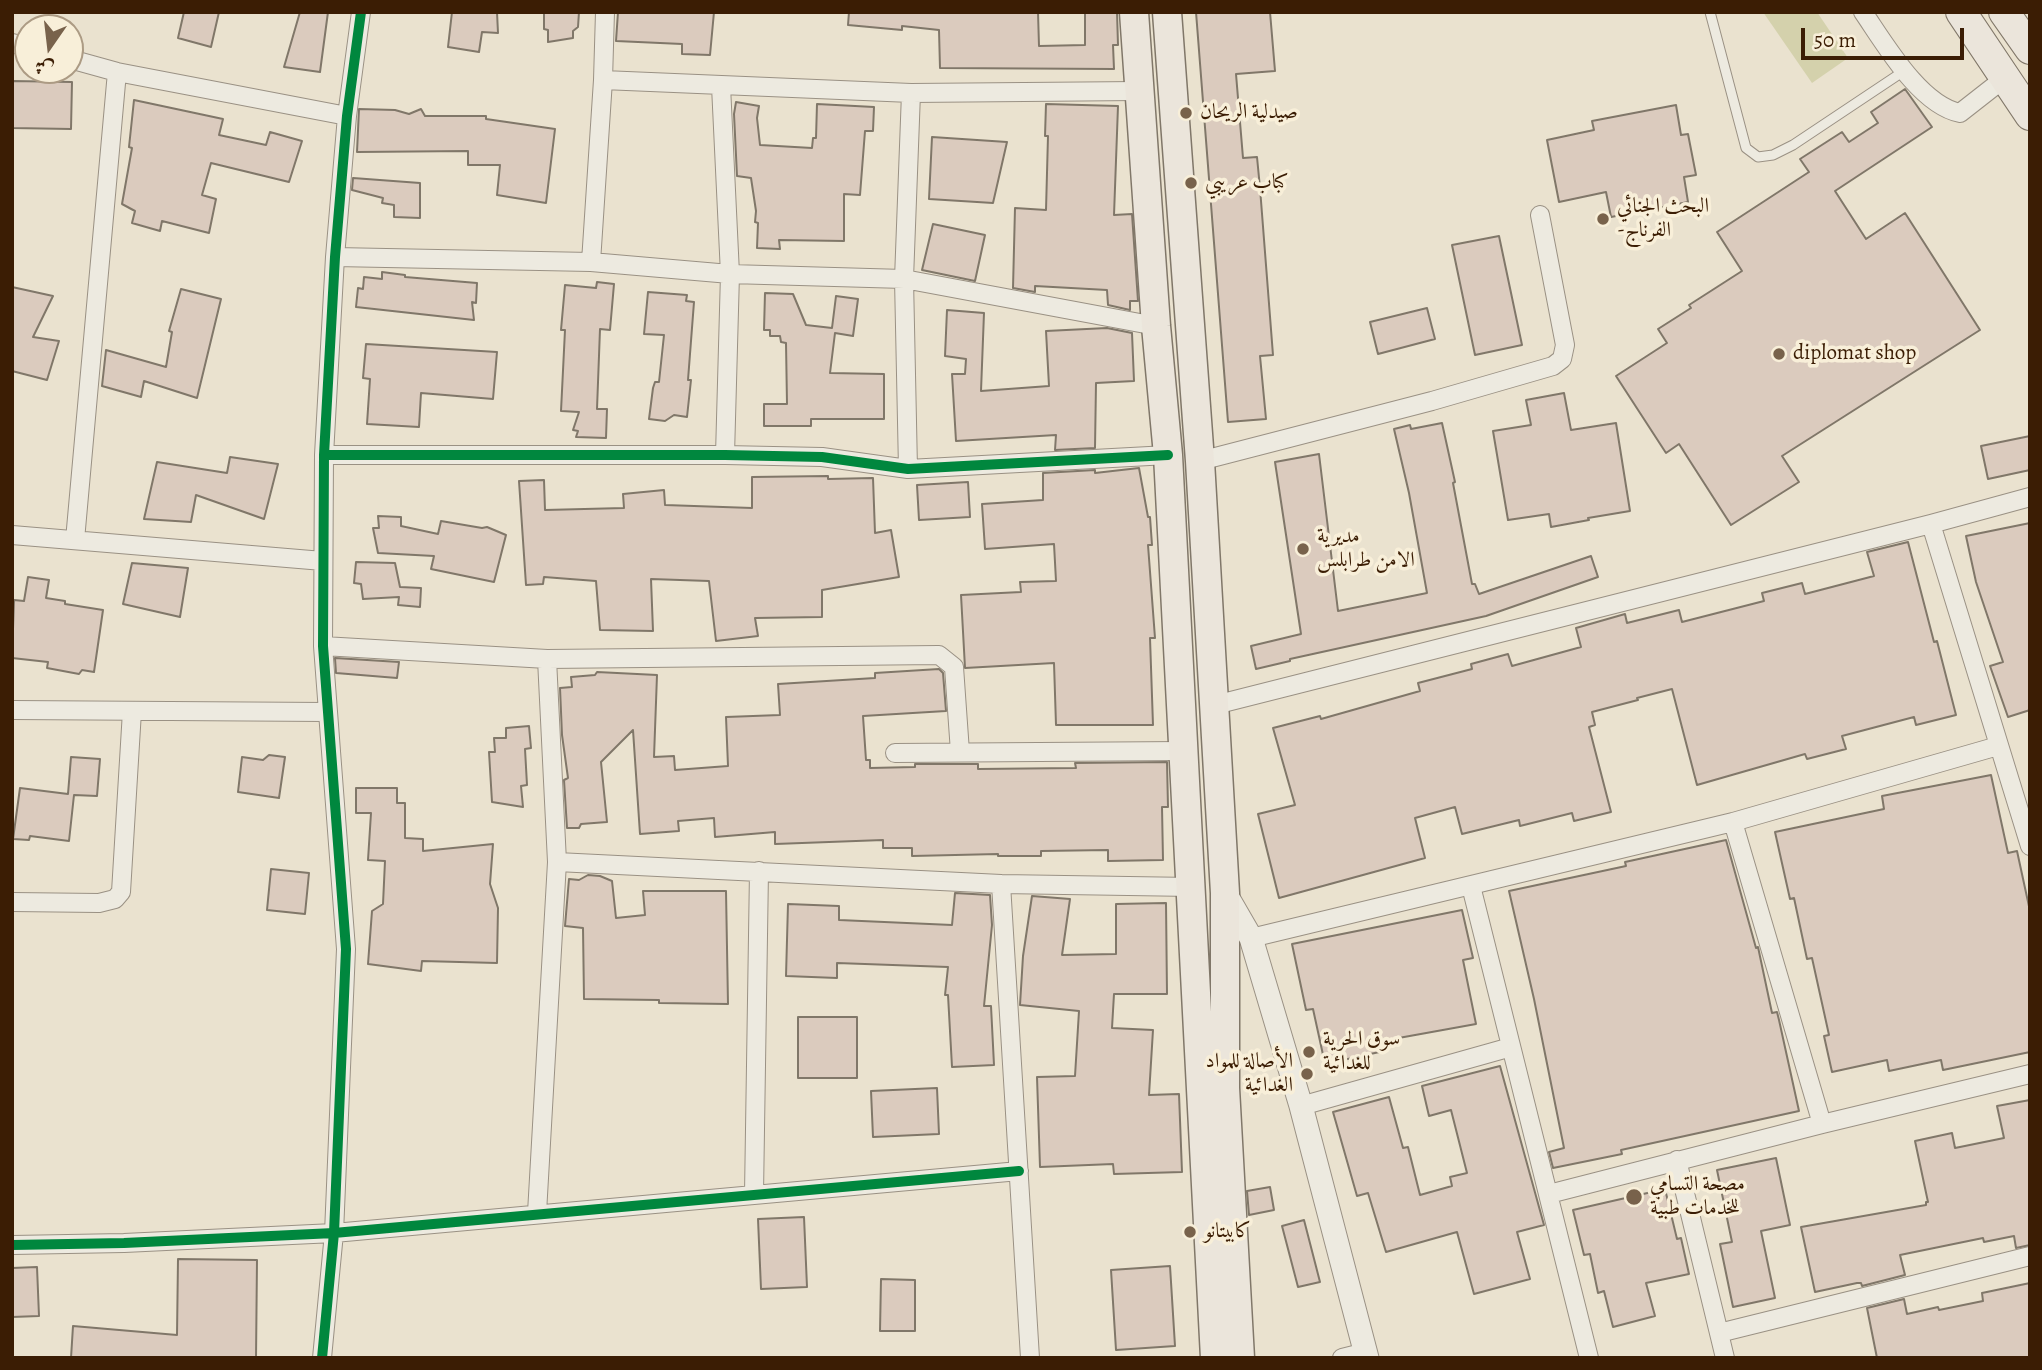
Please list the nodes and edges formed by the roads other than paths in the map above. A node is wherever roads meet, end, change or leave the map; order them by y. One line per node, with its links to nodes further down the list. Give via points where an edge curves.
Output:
1 (361, 12): 19 (street)
2 (605, 12): 14 (street)
3 (1134, 12): 16 (main road)
4 (1167, 12): 29 (main road)
5 (1710, 12): 11 (lane, via 1746,148 1758,157 1793,145)
6 (1863, 12): 11 (street)
7 (1961, 12): 13 (highway)
8 (2004, 12): 9 (highway)
9 (2030, 49)
10 (84, 63): 12 (street)
11 (1904, 71): 13 (street, via 1946,110 1960,113)
12 (117, 72): 19 (street); 34 (street)
13 (2006, 77): 18 (highway)
14 (603, 80): 15 (street); 22 (street)
15 (721, 86): 17 (street); 23 (street)
16 (1138, 91): 17 (street); 25 (main road)
17 (911, 93): 24 (street)
18 (2030, 115)
19 (347, 116): 21 (street)
20 (1540, 215): 29 (street, via 1565,345 1562,359 1553,366)
21 (335, 257): 22 (street); 26 (street)
22 (591, 262): 23 (street)
23 (730, 274): 24 (street); 27 (street)
24 (904, 278): 25 (street); 30 (street)
25 (1156, 326): 28 (main road)
26 (324, 455): 27 (street); 35 (street)
27 (725, 455): 30 (street, via 822,457)
28 (1168, 455): 30 (street); 43 (main road)
29 (1200, 461): 38 (main road)
30 (908, 468)
31 (2030, 498): 32 (street)
32 (1931, 524): 38 (street); 42 (street)
33 (12, 535): 34 (street)
34 (75, 540): 35 (street)
35 (323, 561): 36 (street)
36 (323, 646): 37 (street); 41 (street)
37 (547, 659): 44 (street, via 939,655 954,667); 48 (street)
38 (1214, 705): 53 (main road)
39 (12, 710): 40 (street)
40 (132, 711): 41 (street); 54 (street, via 121,892 115,899 99,903)
41 (327, 712): 65 (street, via 346,949)
42 (1998, 746): 46 (street); 47 (street)
43 (1183, 751): 44 (street); 52 (main road)
44 (960, 752): 45 (street)
45 (895, 753)
46 (1733, 822): 51 (street); 59 (street)
47 (2030, 846)
48 (557, 862): 49 (street); 64 (street)
49 (759, 871): 50 (street); 62 (street)
50 (1001, 884): 52 (street); 61 (street)
51 (1471, 886): 55 (street); 56 (street)
52 (1192, 887): 72 (main road)
53 (1225, 893): 55 (street); 73 (main road, via 1225,1088)
54 (12, 902)
55 (1251, 937): 58 (street)
56 (1511, 1047): 58 (street); 63 (street)
57 (2030, 1074): 59 (street)
58 (1301, 1106): 69 (street)
59 (1822, 1124): 60 (street)
60 (1677, 1160): 63 (street); 68 (street)
61 (1019, 1171): 62 (street); 71 (street)
62 (754, 1194): 64 (street)
63 (1549, 1194): 75 (street)
64 (537, 1213): 65 (street)
65 (334, 1233): 66 (street); 70 (street)
66 (12, 1245)
67 (2030, 1256): 68 (street)
68 (1719, 1333): 76 (street)
69 (1366, 1355): 74 (street)
70 (322, 1358)
71 (1031, 1358)
72 (1215, 1358)
73 (1240, 1358)
74 (1342, 1358)
75 (1589, 1358)
76 (1725, 1358)

